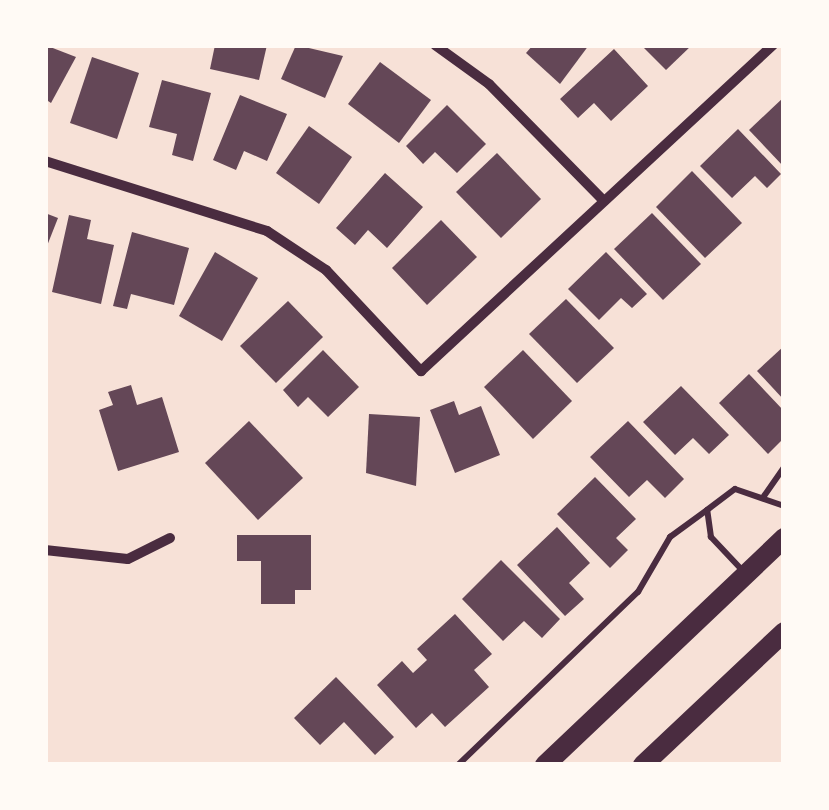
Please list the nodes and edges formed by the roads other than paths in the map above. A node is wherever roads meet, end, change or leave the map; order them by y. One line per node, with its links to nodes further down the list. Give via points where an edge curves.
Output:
1 (436, 45): 4 (street, via 489,84)
2 (773, 45): 4 (street)
3 (45, 162): 4 (street, via 267,230 326,270 421,371)
4 (604, 201)
5 (784, 467): 6 (lane)
6 (764, 496): 7 (lane); 8 (lane, via 734,488)
7 (784, 506)
8 (707, 510): 12 (lane, via 711,537); 14 (lane, via 670,537 638,592)
9 (170, 538): 11 (street, via 128,559)
10 (784, 538): 12 (main road)
11 (45, 550)
12 (746, 574): 15 (main road)
13 (784, 632): 16 (main road)
14 (458, 765)
15 (544, 765)
16 (643, 765)

